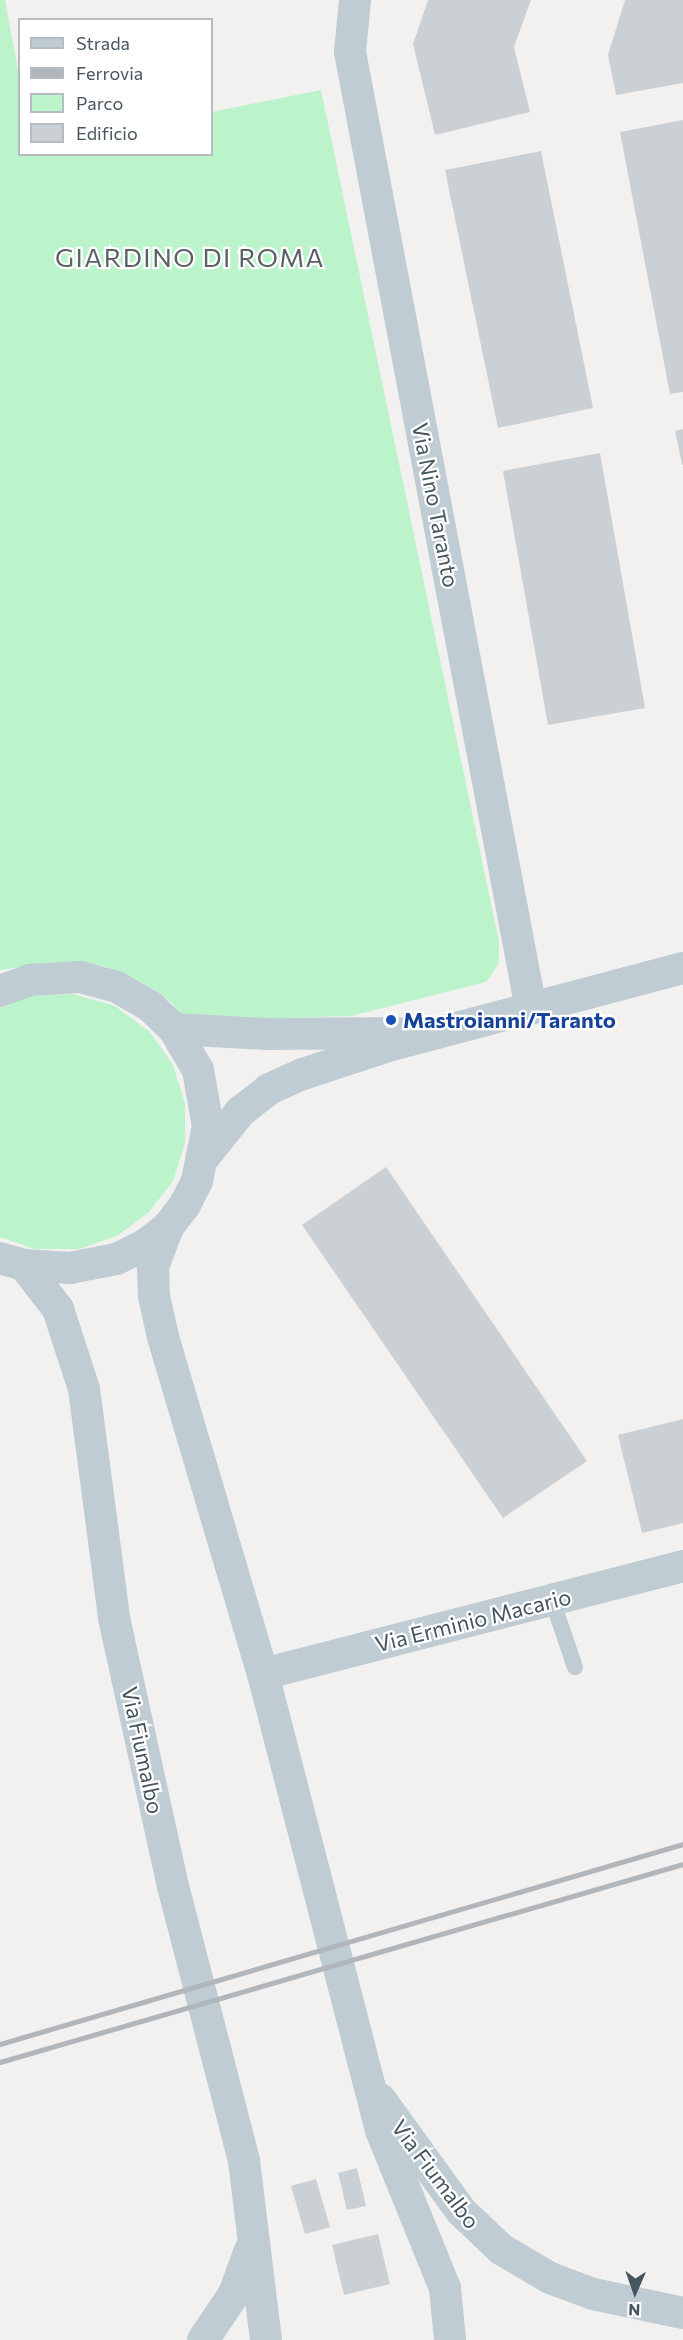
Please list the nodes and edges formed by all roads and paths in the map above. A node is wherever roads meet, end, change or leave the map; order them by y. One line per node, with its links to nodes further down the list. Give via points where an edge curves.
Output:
1 (354, 0): 4 (street, Via Nino Taranto, via 350,52)
2 (683, 968): 4 (street)
3 (5, 987): 5 (street, via 62,976 105,982 151,1007)
4 (531, 1009): 6 (street)
5 (174, 1029): 6 (street, via 266,1034); 7 (street, via 204,1087 208,1126)
6 (440, 1032): 7 (street, via 314,1070 269,1089 240,1112)
7 (203, 1158): 8 (street, via 185,1205)
8 (168, 1227): 9 (street, via 145,1245 102,1263 55,1269); 13 (street, Via Fiumalbo, via 153,1267 157,1311)
9 (12, 1262): 15 (street, Via Fiumalbo, via 58,1309 84,1389 120,1646 173,1887 244,2161)
10 (683, 1566): 11 (street, Via Erminio Macario)
11 (552, 1600): 12 (lane); 13 (street, Via Erminio Macario)
12 (575, 1666)
13 (263, 1674): 14 (street, Via Fiumalbo)
14 (368, 2081): 16 (street, Via Fiumalbo, via 461,2211 501,2249 550,2278 593,2294); 19 (street, Via Fiumalbo, via 387,2152 441,2276 447,2297)
15 (252, 2243): 17 (street, Via Fiumalbo, via 234,2294); 18 (street, Via Fiumalbo)
16 (683, 2313)
17 (203, 2340)
18 (266, 2340)
19 (450, 2340)

